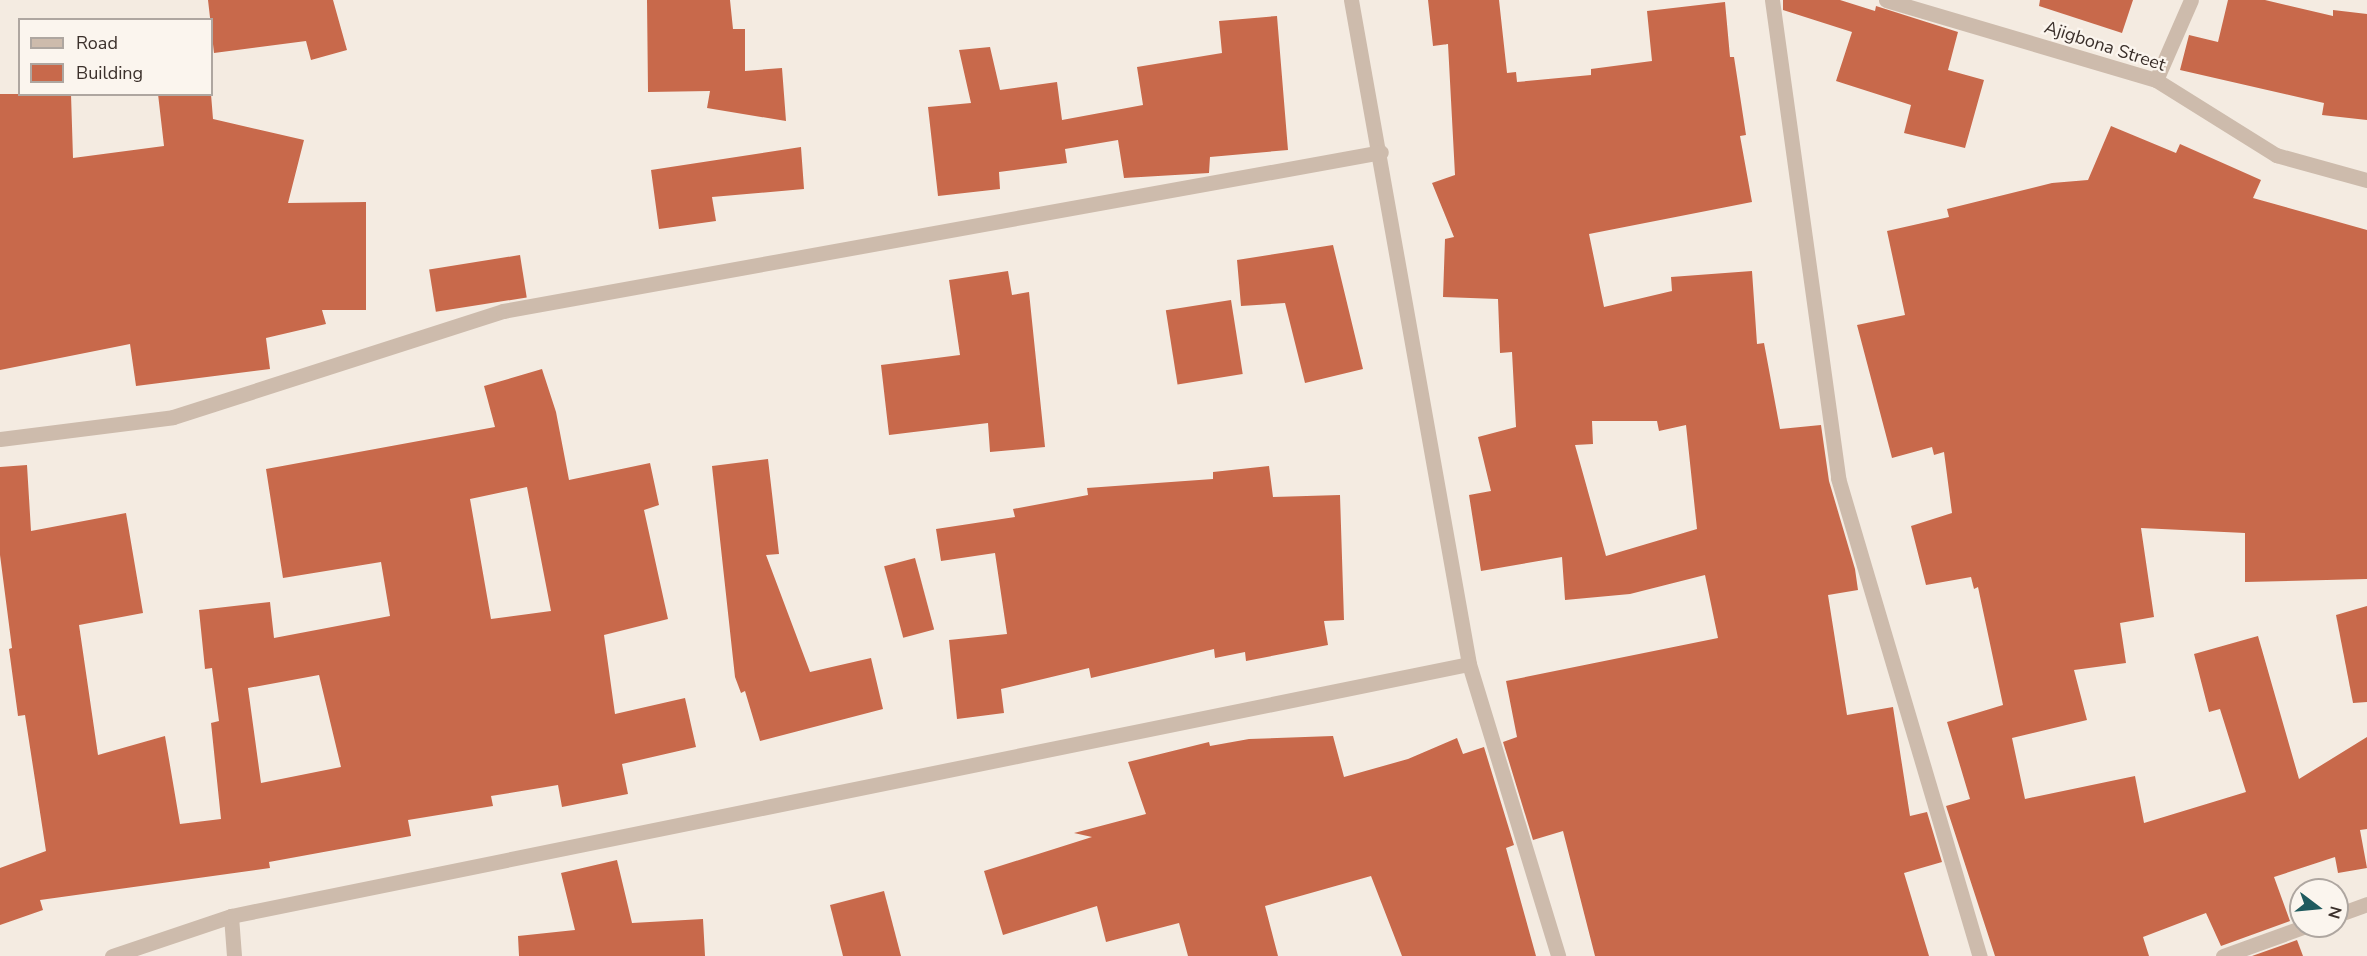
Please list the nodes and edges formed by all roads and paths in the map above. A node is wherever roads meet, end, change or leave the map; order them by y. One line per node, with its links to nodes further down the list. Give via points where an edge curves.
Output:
1 (1351, 0): 6 (street)
2 (1772, 0): 17 (street, via 1838,478)
3 (1886, 0): 5 (street, Ajigbona Street)
4 (2191, 0): 5 (street)
5 (2156, 80): 7 (street, Ajigbona Street, via 2276,155)
6 (1381, 152): 8 (street, via 503,311 172,417); 9 (street)
7 (2367, 180)
8 (0, 439)
9 (1468, 664): 12 (street); 16 (street)
10 (2367, 904): 11 (street)
11 (2349, 911)
12 (231, 916): 14 (street); 15 (street)
13 (2289, 932): 18 (street)
14 (112, 956)
15 (234, 956)
16 (1558, 956)
17 (1980, 956)
18 (2223, 956)

